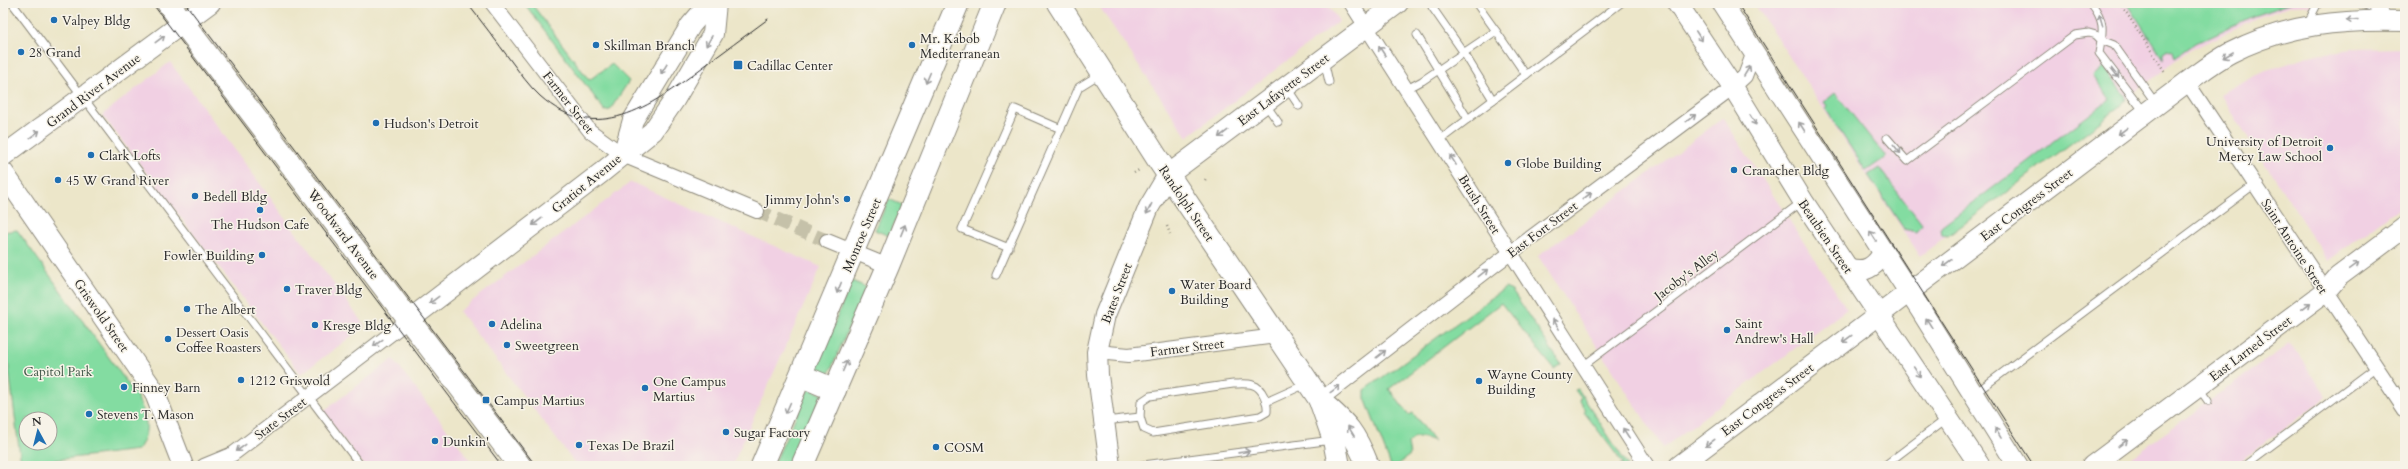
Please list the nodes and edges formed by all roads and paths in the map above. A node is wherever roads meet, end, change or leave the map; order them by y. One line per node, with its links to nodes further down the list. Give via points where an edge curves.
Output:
1 (12, 3): 41 (lane)
2 (168, 3): 23 (main road, Woodward Avenue)
3 (210, 3): 23 (street, Grand River Avenue)
4 (492, 3): 51 (street, Farmer Street, via 590,131)
5 (710, 3): 51 (street, Gratiot Avenue, one-way to 51, via 691,25 633,120)
6 (716, 3): 51 (street, one-way to 51, via 713,34 679,92 653,131)
7 (958, 3): 67 (main road, Monroe Street, one-way to 67)
8 (995, 3): 70 (main road, one-way to 8)
9 (1058, 3): 33 (main road, Randolph Street)
10 (1351, 3): 24 (street, Brush Street)
11 (1398, 3): 24 (street, East Lafayette Street)
12 (1436, 3): 30 (lane, via 1432,7)
13 (1476, 3): 26 (lane)
14 (1621, 3): 35 (lane)
15 (1677, 3): 39 (street, Beaubien Street, one-way to 39)
16 (1722, 3): 29 (street)
17 (2091, 3): 28 (lane, one-way to 17, via 2102,20)
18 (2120, 3): 34 (path)
19 (2318, 3): 25 (lane)
20 (2359, 3): 21 (lane, via 2376,11)
21 (2405, 16)
22 (2405, 21): 25 (street, East Congress Street, one-way to 25, via 2363,19)
23 (182, 22): 41 (street, Grand River Avenue, one-way to 23); 76 (main road, Woodward Avenue)
24 (1365, 25): 31 (street, East Lafayette Street); 40 (street, Brush Street, one-way to 24)
25 (2306, 25): 37 (street, East Congress Street, one-way to 37, via 2273,34 2230,53)
26 (1496, 31): 30 (lane); 35 (lane)
27 (1416, 35): 32 (lane)
28 (2101, 40): 45 (lane, via 2114,45); 45 (lane, one-way to 45, via 2099,53); 49 (lane, one-way to 28, via 1907,161 2075,35 2089,33)
29 (1754, 52): 39 (street, East Fort Street, one-way to 29, via 1745,76); 69 (street, one-way to 29)
30 (1464, 53): 32 (lane); 42 (lane)
31 (1323, 58): 36 (lane); 38 (street, East Lafayette Street)
32 (1438, 70): 40 (lane); 46 (lane)
33 (1102, 72): 48 (lane, via 1080,87); 56 (main road, Randolph Street)
34 (2165, 72)
35 (1526, 75): 42 (lane)
36 (1329, 82)
37 (2187, 82): 45 (street, East Congress Street); 59 (street, Saint Antoine Street)
38 (1286, 86): 43 (street, East Lafayette Street); 44 (lane)
39 (1733, 87): 60 (street, Beaubien Street, one-way to 60); 68 (street, East Fort Street, one-way to 39)
40 (1407, 89): 50 (street, Brush Street)
41 (84, 97): 52 (street, Grand River Avenue, one-way to 41); 85 (lane)
42 (1493, 100): 46 (lane)
43 (1264, 103): 47 (lane); 56 (street, East Lafayette Street, one-way to 56)
44 (1299, 106)
45 (2151, 109): 73 (street, East Congress Street, one-way to 73)
46 (1468, 119): 50 (lane)
47 (1278, 122)
48 (1061, 129): 66 (lane); 66 (lane, via 1015,109 962,229)
49 (1887, 138)
50 (1440, 140): 68 (street, Brush Street, one-way to 50)
51 (623, 155): 61 (street, Farmer Street); 76 (street, Gratiot Avenue, one-way to 76)
52 (3, 156)
53 (1138, 170): 55 (path)
54 (3, 172): 93 (street, Griswold Street, via 154,391)
55 (1134, 173)
56 (1168, 175): 77 (main road, Randolph Street); 78 (street, Bates Street, one-way to 78, via 1149,207 1105,315)
57 (1207, 177): 58 (path)
58 (1205, 180)
59 (2255, 184): 74 (street, Saint Antoine Street); 84 (lane)
60 (1803, 201): 71 (street, Beaubien Street); 79 (lane, Jacoby's Alley)
61 (757, 211)
62 (1167, 226): 64 (path)
63 (2405, 227): 74 (street, East Larned Street, one-way to 63, via 2338,277)
64 (1170, 234)
65 (827, 240): 67 (street)
66 (1009, 248): 72 (lane)
67 (854, 252): 70 (street); 81 (main road, Monroe Street, one-way to 81)
68 (1511, 252): 79 (street, Brush Street, one-way to 68); 83 (street, East Fort Street, one-way to 68)
69 (1884, 252): 71 (street, via 1877,263 1868,270 1856,271); 73 (street)
70 (888, 266): 82 (main road, one-way to 70)
71 (1848, 268): 75 (street, Beaubien Street)
72 (996, 275)
73 (1909, 292): 75 (street, East Congress Street); 84 (street, one-way to 73)
74 (2325, 292): 80 (street, Saint Antoine Street); 109 (street, East Larned Street, one-way to 74, via 2203,394)
75 (1879, 316): 89 (street, Beaubien Street, one-way to 89); 105 (street, East Congress Street, one-way to 105)
76 (409, 320): 85 (street, State Street, one-way to 85); 96 (main road, Woodward Avenue)
77 (1276, 336): 78 (street, Farmer Street, via 1129,355); 83 (main road, Randolph Street)
78 (1097, 352): 90 (street, Bates Street)
79 (1583, 366): 104 (street, Brush Street, one-way to 79)
80 (2375, 368): 87 (street, Saint Antoine Street); 110 (lane, via 2316,416)
81 (802, 376): 82 (main road); 97 (main road, Monroe Street, one-way to 97)
82 (835, 390): 98 (main road)
83 (1314, 391): 86 (lane, via 1283,396); 91 (main road, Randolph Street); 102 (main road, Randolph Street, one-way to 83, via 1359,444 1345,422)
84 (1974, 394): 108 (street, one-way to 84)
85 (308, 396): 94 (street, State Street, one-way to 94, via 233,454); 95 (lane)
86 (1266, 402): 88 (lane, via 1267,412 1260,416 1153,432 1144,429); 88 (lane, via 1260,389 1252,384 1233,384 1150,396 1141,402)
87 (2405, 410)
88 (1140, 417): 90 (lane)
89 (1947, 418): 106 (lane); 107 (street, Beaubien Street)
90 (1104, 421): 99 (street, Bates Street)
91 (1334, 440): 100 (lane, one-way to 91); 101 (main road, Randolph Street)
92 (1436, 462): 103 (path)
93 (183, 466)
94 (204, 466)
95 (361, 466)
96 (520, 466)
97 (762, 466)
98 (802, 466)
99 (1110, 466)
100 (1136, 466)
101 (1339, 466)
102 (1368, 466)
103 (1430, 466)
104 (1647, 466)
105 (1679, 466)
106 (1884, 466)
107 (1980, 466)
108 (2018, 466)
109 (2092, 466)
110 (2244, 466)

